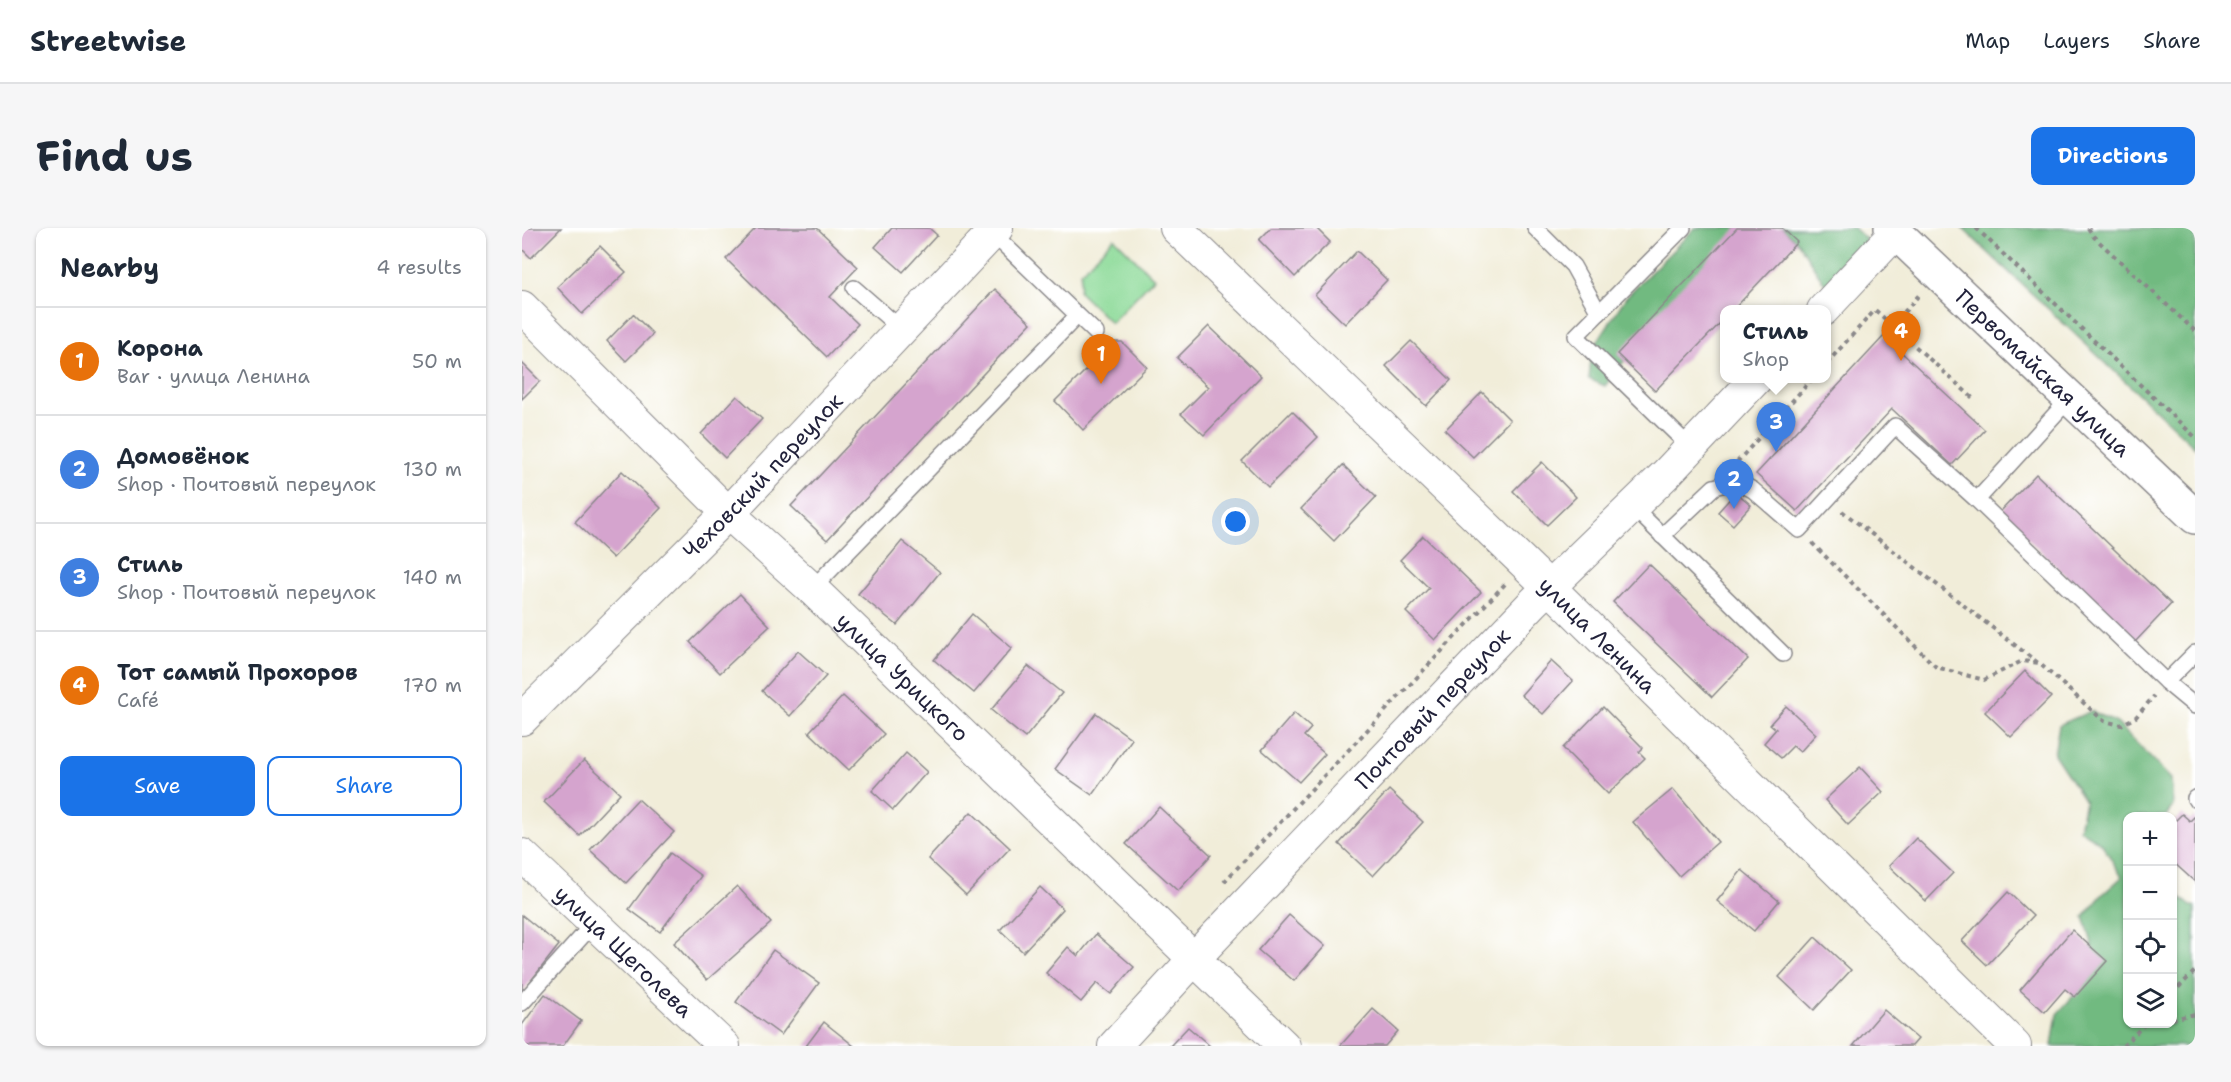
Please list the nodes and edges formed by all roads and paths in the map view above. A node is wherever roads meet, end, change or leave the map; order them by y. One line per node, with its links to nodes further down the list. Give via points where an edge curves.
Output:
1 (1176, 228): 34 (street, улица Ленина)
2 (1535, 228): 12 (lane, via 1573,266)
3 (1976, 228): 23 (path)
4 (2088, 228): 16 (path)
5 (992, 230): 13 (lane); 15 (street, Чеховский переулок)
6 (1678, 230): 12 (lane)
7 (1894, 230): 10 (street); 21 (main road, Первомайская улица)
8 (854, 288): 15 (lane)
9 (1924, 290): 14 (path)
10 (1827, 305)
11 (522, 307): 29 (street, улица Урицкого)
12 (1599, 313): 24 (lane, via 1576,336)
13 (1077, 316): 17 (lane); 35 (lane)
14 (1892, 326): 18 (path, via 1875,310); 22 (path)
15 (900, 329): 29 (street, Чеховский переулок)
16 (2195, 331)
17 (1096, 333)
18 (1831, 359)
19 (1752, 383): 24 (street, Почтовый переулок)
20 (1808, 383): 25 (path)
21 (2070, 399): 27 (lane); 30 (main road, Первомайская улица)
22 (1975, 400)
23 (2195, 437)
24 (1691, 448): 28 (street, Почтовый переулок)
25 (1714, 486): 31 (lane, via 1736,481 1753,490); 32 (lane)
26 (1827, 500): 27 (lane, via 1895,426); 31 (lane); 38 (path)
27 (1977, 500): 39 (lane)
28 (1633, 507): 32 (lane); 34 (street, Почтовый переулок)
29 (729, 513): 35 (street, улица Урицкого); 41 (street, Чеховский переулок)
30 (2195, 517)
31 (1799, 530): 38 (path, via 1936,667 1984,680 2022,661)
32 (1662, 536): 37 (lane)
33 (1509, 579): 43 (path)
34 (1549, 587): 45 (street, Почтовый переулок); 55 (street, улица Ленина)
35 (812, 589): 45 (street, улица Урицкого)
36 (2195, 653): 39 (lane)
37 (1783, 654)
38 (2039, 663): 39 (path, via 2104,721 2121,725 2136,717)
39 (2166, 682): 40 (lane)
40 (2195, 706)
41 (522, 719)
42 (522, 855): 44 (street, улица Щеголева)
43 (1216, 890)
44 (594, 923): 48 (lane); 52 (street, улица Щеголева)
45 (1194, 959): 53 (street, Почтовый переулок); 54 (street, улица Урицкого)
46 (2195, 971): 47 (path)
47 (2177, 989)
48 (522, 1003)
49 (2195, 1014): 50 (path)
50 (2177, 1018)
51 (2142, 1028): 56 (path)
52 (724, 1046)
53 (1114, 1046)
54 (1284, 1046)
55 (2015, 1046)
56 (2123, 1046)

